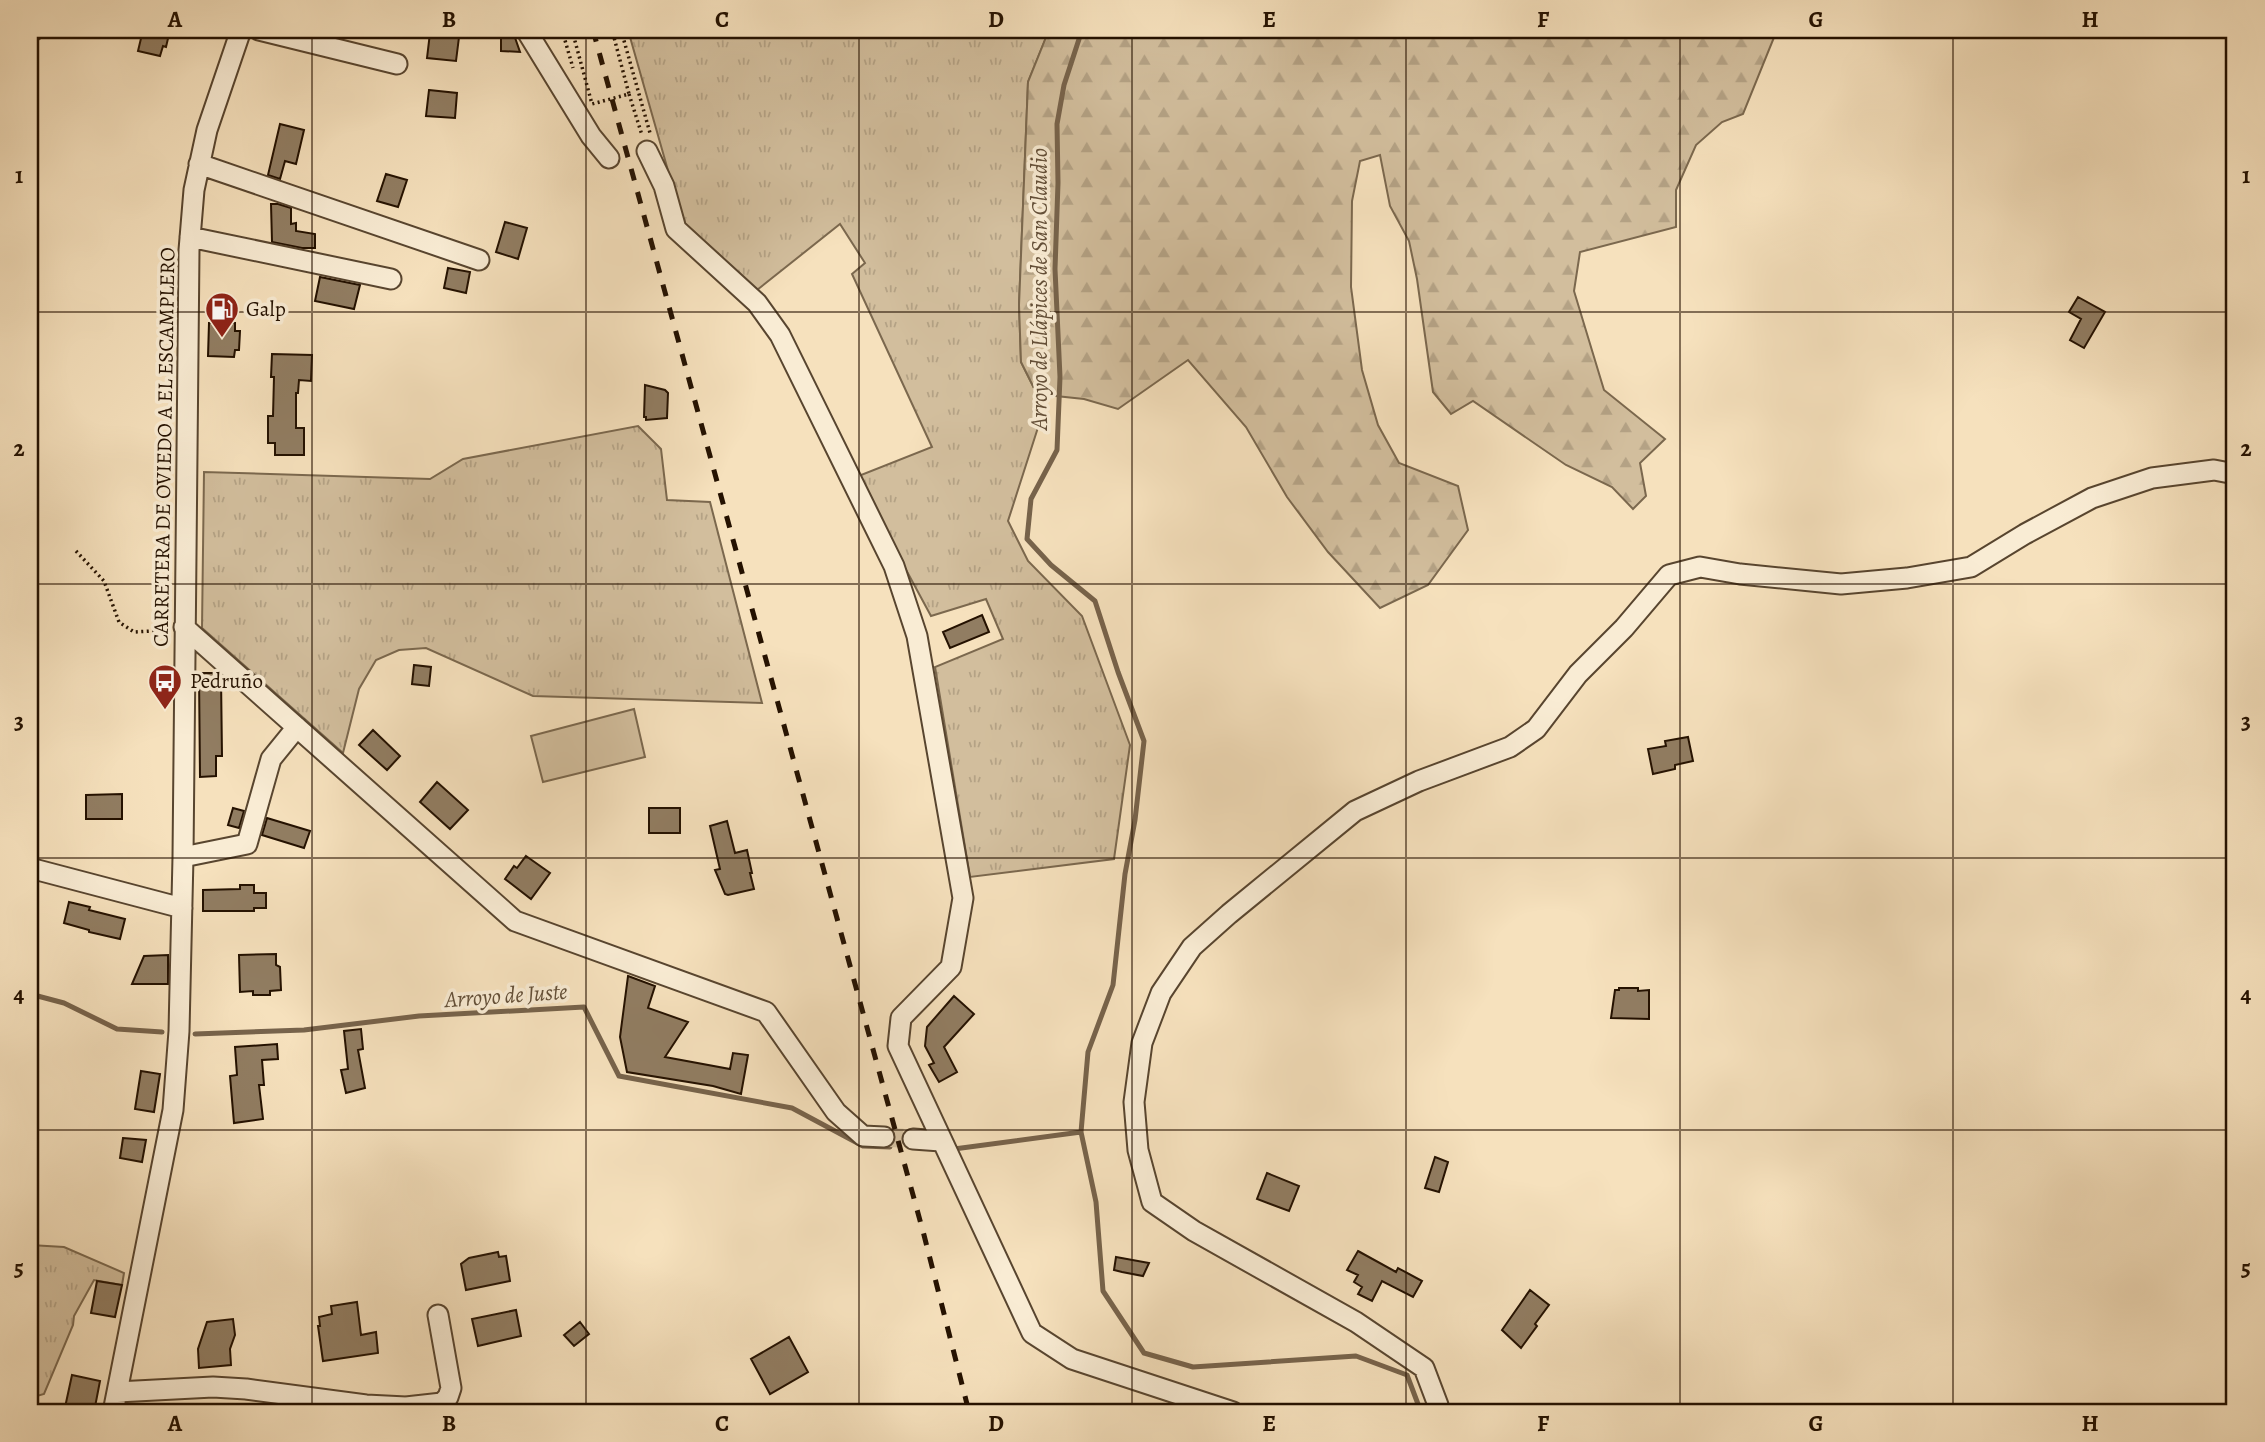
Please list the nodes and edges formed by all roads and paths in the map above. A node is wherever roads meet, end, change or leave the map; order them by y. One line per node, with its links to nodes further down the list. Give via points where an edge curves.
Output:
1 (241, 30): 11 (street, CARRETERA DE OVIEDO A EL ESCAMPLERO)
2 (258, 30): 7 (street)
3 (526, 30): 10 (street)
4 (572, 30): 8 (path, bridge, via 592,104)
5 (612, 30): 8 (path, bridge)
6 (621, 30): 9 (path)
7 (397, 64)
8 (629, 94): 9 (path)
9 (648, 142): 24 (street, via 676,229 757,303 780,335 894,566 917,636 963,898 951,967 901,1018 898,1046)
10 (608, 158)
11 (199, 164): 12 (street, CARRETERA DE OVIEDO A EL ESCAMPLERO); 13 (street)
12 (190, 237): 14 (street); 17 (street, CARRETERA DE OVIEDO A EL ESCAMPLERO)
13 (479, 260)
14 (391, 279)
15 (2235, 474): 29 (street, via 2214,470 2152,478 2092,498 1972,567 1841,584 1700,567 1669,575 1578,674 1536,729 1510,747 1355,811 1192,947 1161,993 1142,1044 1134,1102 1138,1150 1153,1202 1194,1231 1356,1322 1424,1368)
16 (76, 551): 17 (path, via 104,581 119,622 134,632)
17 (184, 627): 18 (street); 19 (street, CARRETERA DE OVIEDO A EL ESCAMPLERO)
18 (297, 727): 19 (street, via 271,759 247,844); 22 (street, via 515,921 766,1012 836,1112 863,1136)
19 (183, 857): 21 (street, CARRETERA DE OVIEDO A EL ESCAMPLERO)
20 (30, 868): 21 (street)
21 (182, 908): 26 (street, CARRETERA DE OVIEDO A EL ESCAMPLERO, via 173,1110)
22 (884, 1137)
23 (913, 1139): 24 (street)
24 (941, 1141): 28 (street, via 1032,1333 1072,1359)
25 (438, 1315): 26 (street, via 451,1388 442,1403 366,1405 213,1387)
26 (117, 1392): 27 (street, CARRETERA DE OVIEDO A EL ESCAMPLERO)
27 (113, 1412)
28 (1233, 1412)
29 (1438, 1412)

